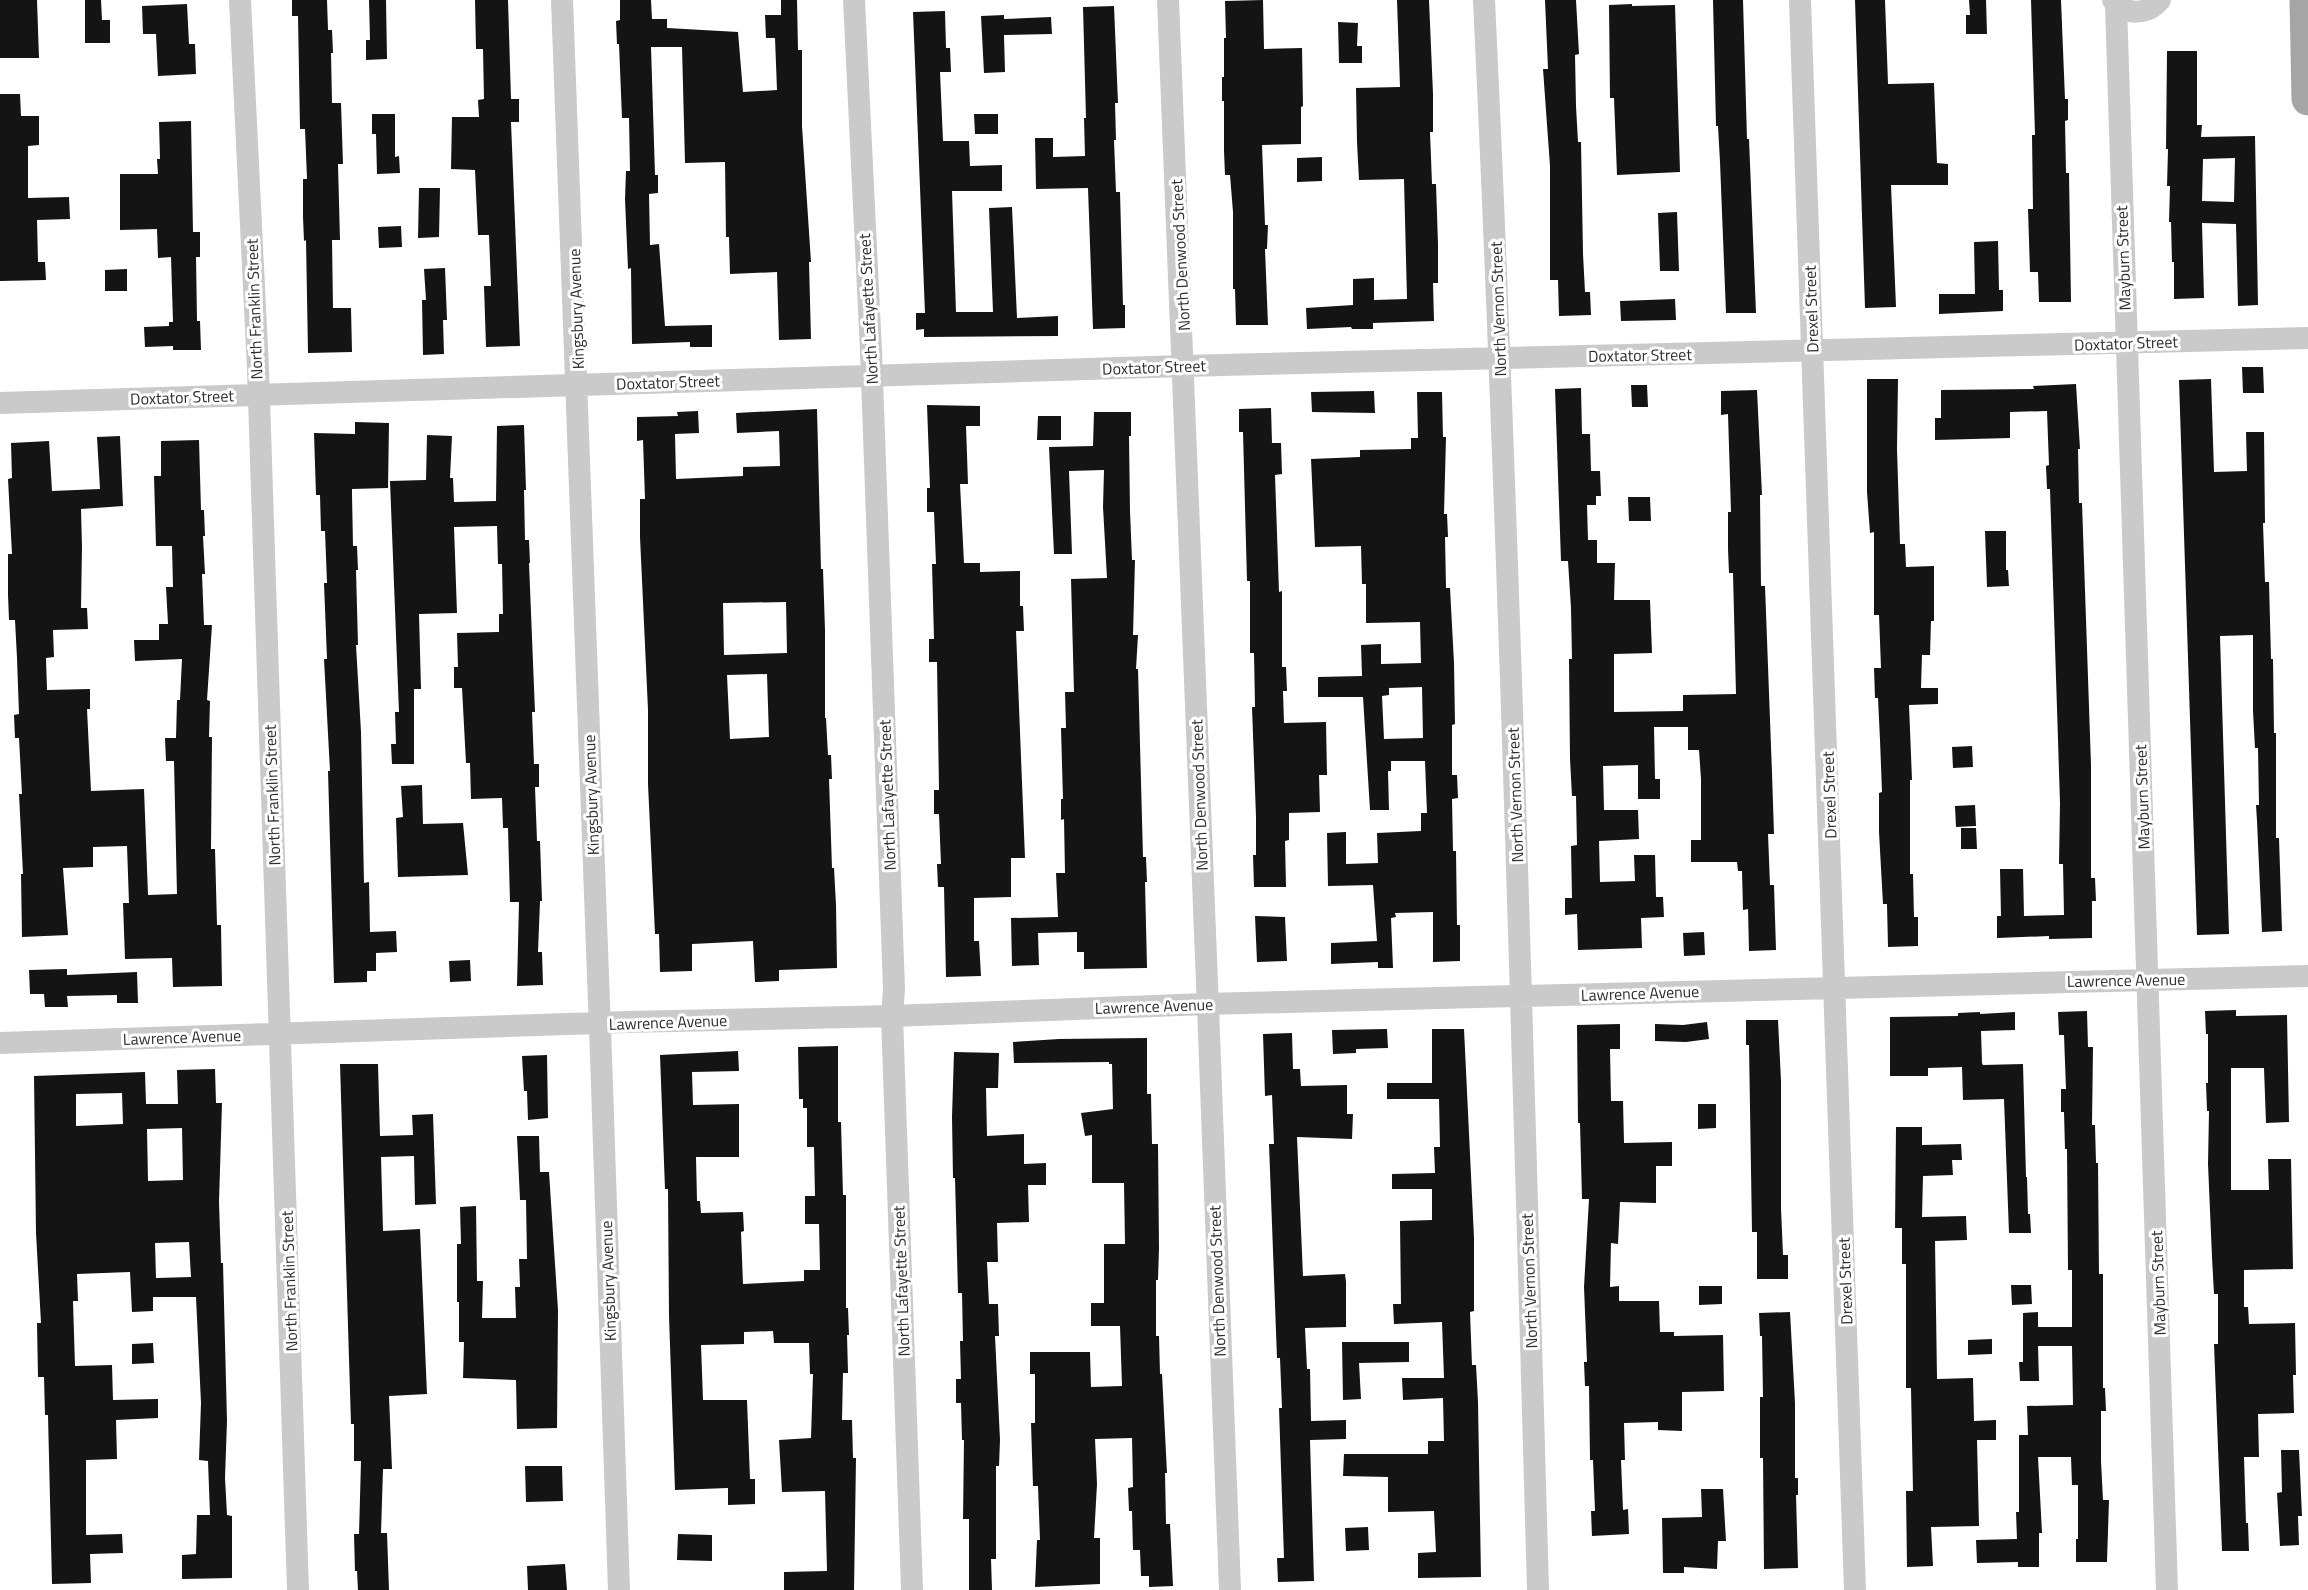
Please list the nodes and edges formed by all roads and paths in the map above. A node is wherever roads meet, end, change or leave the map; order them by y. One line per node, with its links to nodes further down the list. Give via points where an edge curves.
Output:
1 (240, 0): 20 (street, North Franklin Street)
2 (562, 0): 19 (street, Kingsbury Avenue)
3 (854, 0): 18 (street, North Lafayette Street)
4 (1168, 0): 17 (street, North Denwood Street)
5 (1484, 0): 16 (street, North Vernon Street)
6 (1800, 0): 15 (street, Drexel Street)
7 (2160, 0): 10 (street, Mayburn Street, via 2140,12 2130,12)
8 (2289, 0): 11 (main road)
9 (2306, 0): 11 (main road)
10 (2114, 2): 14 (street, Mayburn Street)
11 (2308, 91): 12 (main road)
12 (2308, 99)
13 (2308, 338): 14 (street, Doxtator Street)
14 (2126, 343): 15 (street, Doxtator Street); 23 (street, Mayburn Street)
15 (1813, 350): 16 (street, Doxtator Street); 24 (street, Drexel Street)
16 (1501, 358): 17 (street, Doxtator Street); 25 (street, North Vernon Street)
17 (1184, 366): 18 (street, Doxtator Street); 26 (street, North Denwood Street)
18 (871, 376): 19 (street, Doxtator Street); 27 (street, North Lafayette Street)
19 (579, 385): 20 (street, Doxtator Street); 28 (street, Kingsbury Avenue)
20 (258, 394): 21 (street, Doxtator Street); 29 (street, North Franklin Street)
21 (0, 403)
22 (2308, 976): 23 (street, Lawrence Avenue)
23 (2148, 979): 24 (street, Lawrence Avenue); 37 (street, Mayburn Street)
24 (1835, 986): 25 (street, Lawrence Avenue); 36 (street, Drexel Street)
25 (1522, 996): 26 (street, Lawrence Avenue); 35 (street, North Vernon Street)
26 (1206, 1004): 27 (street, Lawrence Avenue); 34 (street, North Denwood Street)
27 (892, 1016): 28 (street, Lawrence Avenue); 33 (street, North Lafayette Street)
28 (598, 1024): 29 (street, Lawrence Avenue); 32 (street, Kingsbury Avenue)
29 (281, 1034): 30 (street, Lawrence Avenue); 31 (street, North Franklin Street)
30 (0, 1043)
31 (298, 1590)
32 (619, 1590)
33 (912, 1590)
34 (1230, 1590)
35 (1538, 1590)
36 (1855, 1590)
37 (2167, 1590)

